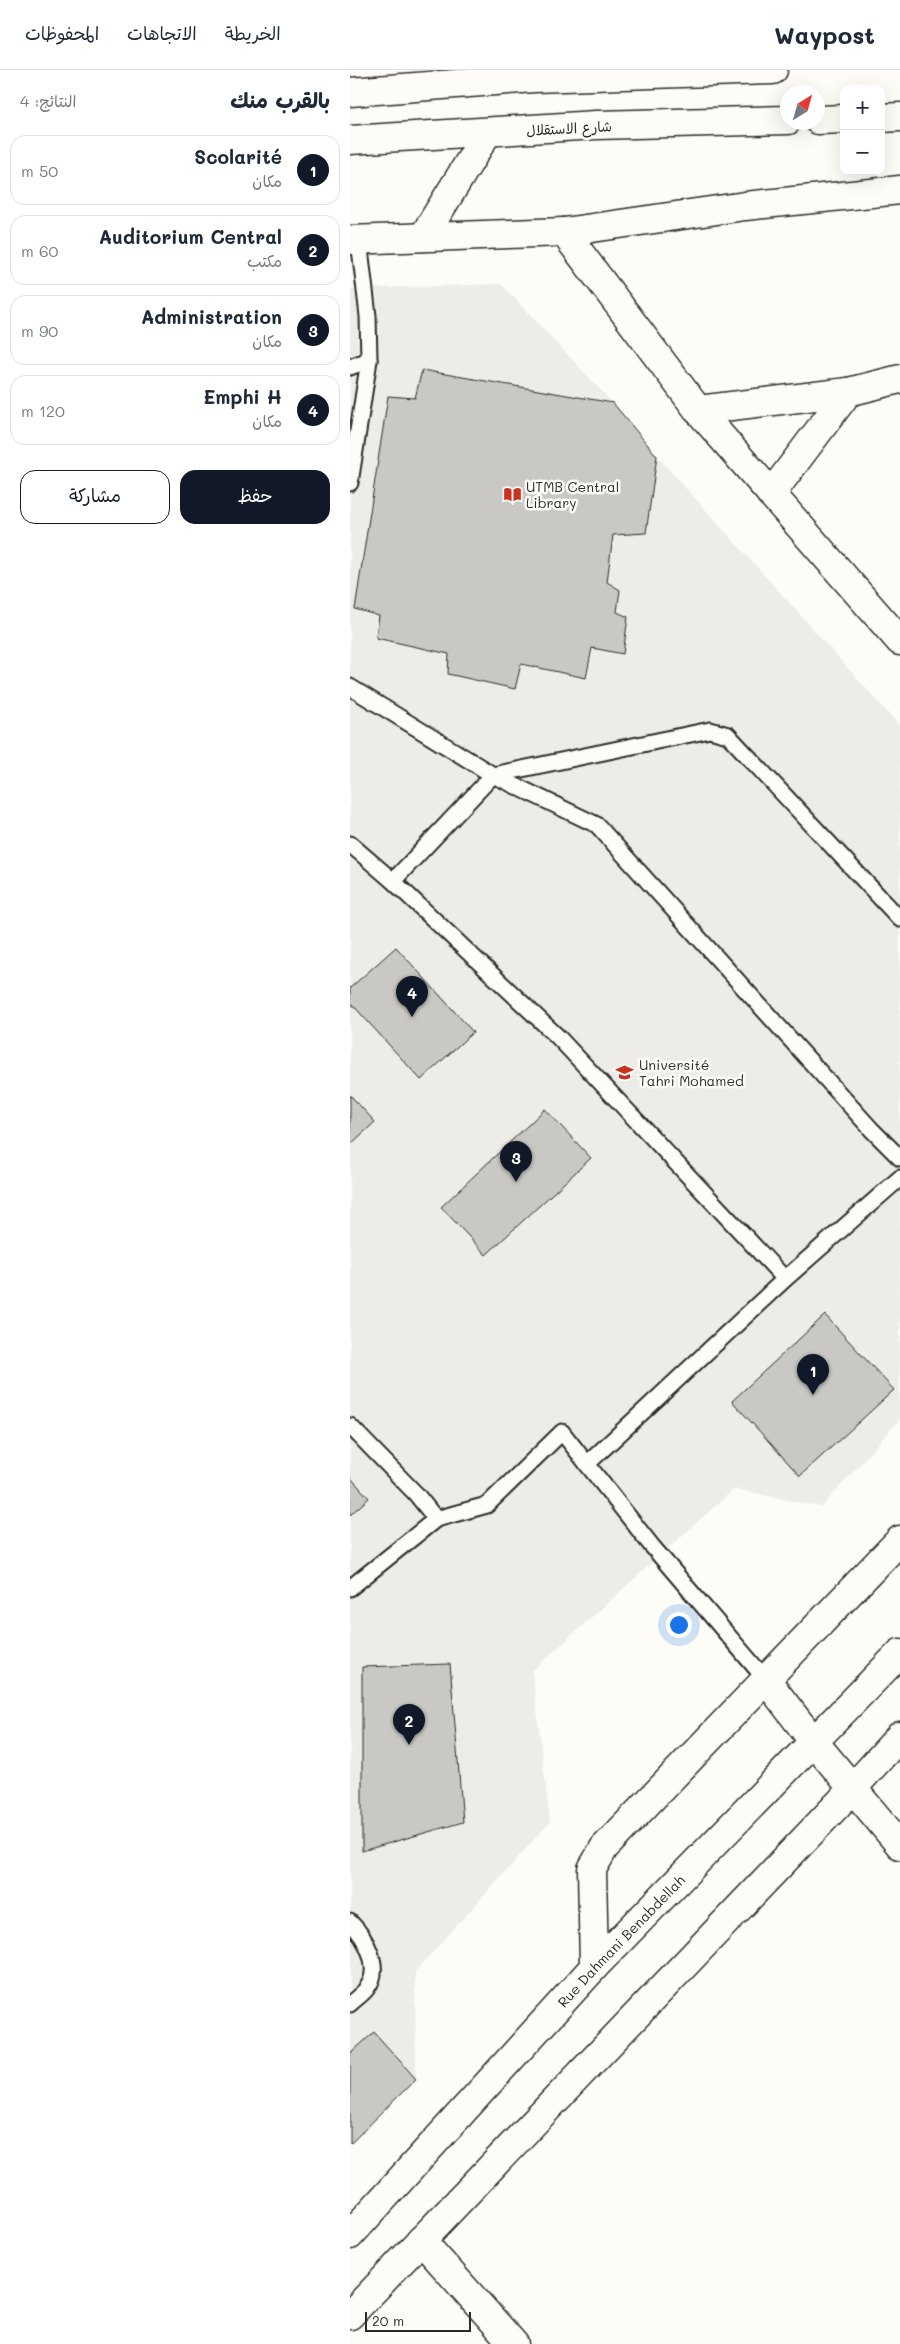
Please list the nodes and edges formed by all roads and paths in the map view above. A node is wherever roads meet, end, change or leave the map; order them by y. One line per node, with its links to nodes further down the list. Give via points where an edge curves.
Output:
1 (773, 70): 2 (street, via 534,78)
2 (350, 92)
3 (900, 117): 4 (street)
4 (885, 118)
5 (840, 119): 7 (street)
6 (780, 120): 8 (street, شارع الاستقلال)
7 (825, 120)
8 (487, 133): 9 (street, شارع الاستقلال); 13 (street)
9 (350, 140)
10 (900, 190): 11 (street, via 744,206)
11 (564, 232): 13 (street); 18 (street)
12 (356, 236): 13 (street); 14 (lane, via 368,316)
13 (423, 237)
14 (369, 360): 15 (lane); 19 (lane)
15 (350, 367)
16 (900, 379): 17 (street)
17 (848, 392): 18 (street); 20 (street)
18 (698, 410): 20 (street)
19 (350, 483)
20 (771, 494): 21 (street)
21 (900, 641)
22 (350, 687): 23 (lane)
23 (493, 775): 25 (lane); 26 (lane, via 710,730 728,735); 27 (lane, via 597,825)
24 (350, 844): 25 (lane)
25 (393, 882): 29 (lane, via 558,1037)
26 (900, 919)
27 (900, 1158)
28 (900, 1178): 29 (lane)
29 (785, 1279): 31 (lane)
30 (350, 1426): 32 (lane)
31 (587, 1464): 32 (lane, via 562,1432 487,1505); 36 (lane)
32 (436, 1519): 34 (lane)
33 (900, 1540): 36 (street)
34 (350, 1588)
35 (900, 1653): 38 (street, Rue Dahmani Benabdellah)
36 (767, 1681): 38 (street); 42 (street, via 729,1716 604,1848 592,1869)
37 (900, 1736): 39 (street)
38 (814, 1742): 39 (street); 42 (street, Rue Dahmani Benabdellah)
39 (852, 1789): 40 (street); 45 (street)
40 (900, 1845)
41 (350, 1922): 43 (lane, via 363,1935 374,1965 368,1987)
42 (594, 1967): 44 (street, Rue Dahmani Benabdellah)
43 (350, 2004)
44 (350, 2235)
45 (421, 2240): 46 (street); 47 (street)
46 (350, 2315)
47 (514, 2344)

